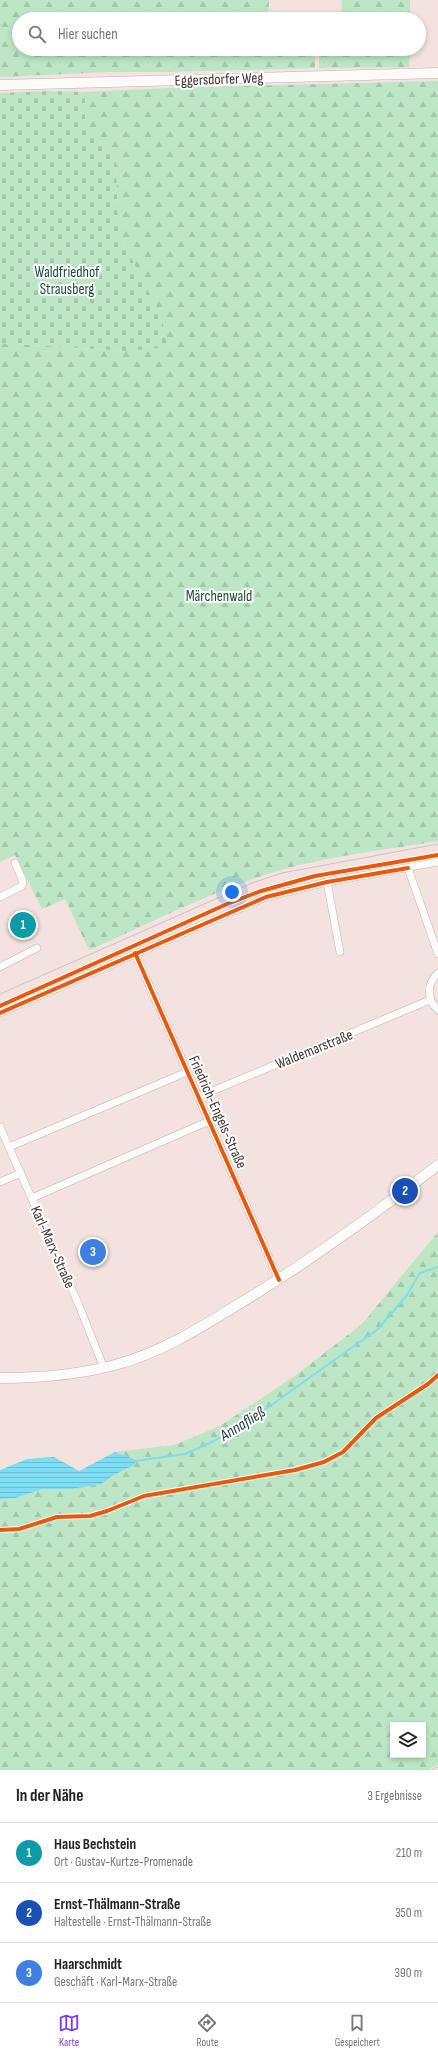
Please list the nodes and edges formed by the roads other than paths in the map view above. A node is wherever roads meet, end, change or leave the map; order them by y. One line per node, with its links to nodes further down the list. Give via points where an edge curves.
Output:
1 (438, 73): 2 (main road, Eggersdorfer Weg)
2 (0, 85)
3 (438, 862): 5 (street)
4 (16, 863): 7 (street, via 23,881 22,886)
5 (408, 868): 6 (street); 11 (street)
6 (328, 882): 9 (street); 10 (street, via 266,897)
7 (0, 897)
8 (37, 948): 12 (street)
9 (340, 952)
10 (135, 953): 16 (street); 17 (street, Friedrich-Engels-Straße)
11 (438, 954)
12 (0, 968)
13 (438, 973): 14 (street, via 430,984)
14 (430, 1000): 15 (street); 18 (street, Waldemarstraße)
15 (438, 1010)
16 (0, 1013)
17 (187, 1072): 18 (street, Friedrich-Engels-Straße); 21 (street)
18 (198, 1097): 19 (street, Friedrich-Engels-Straße)
19 (208, 1121): 25 (street); 26 (street, Friedrich-Engels-Straße)
20 (0, 1127): 21 (street, Karl-Marx-Straße)
21 (9, 1147): 23 (street, Karl-Marx-Straße)
22 (438, 1165): 26 (main road, via 352,1231)
23 (21, 1173): 24 (street); 25 (street, Karl-Marx-Straße)
24 (0, 1182)
25 (32, 1198): 27 (street, Karl-Marx-Straße)
26 (279, 1280): 27 (main road, via 188,1334 139,1356)
27 (104, 1368): 28 (main road, via 39,1378)
28 (0, 1378)

